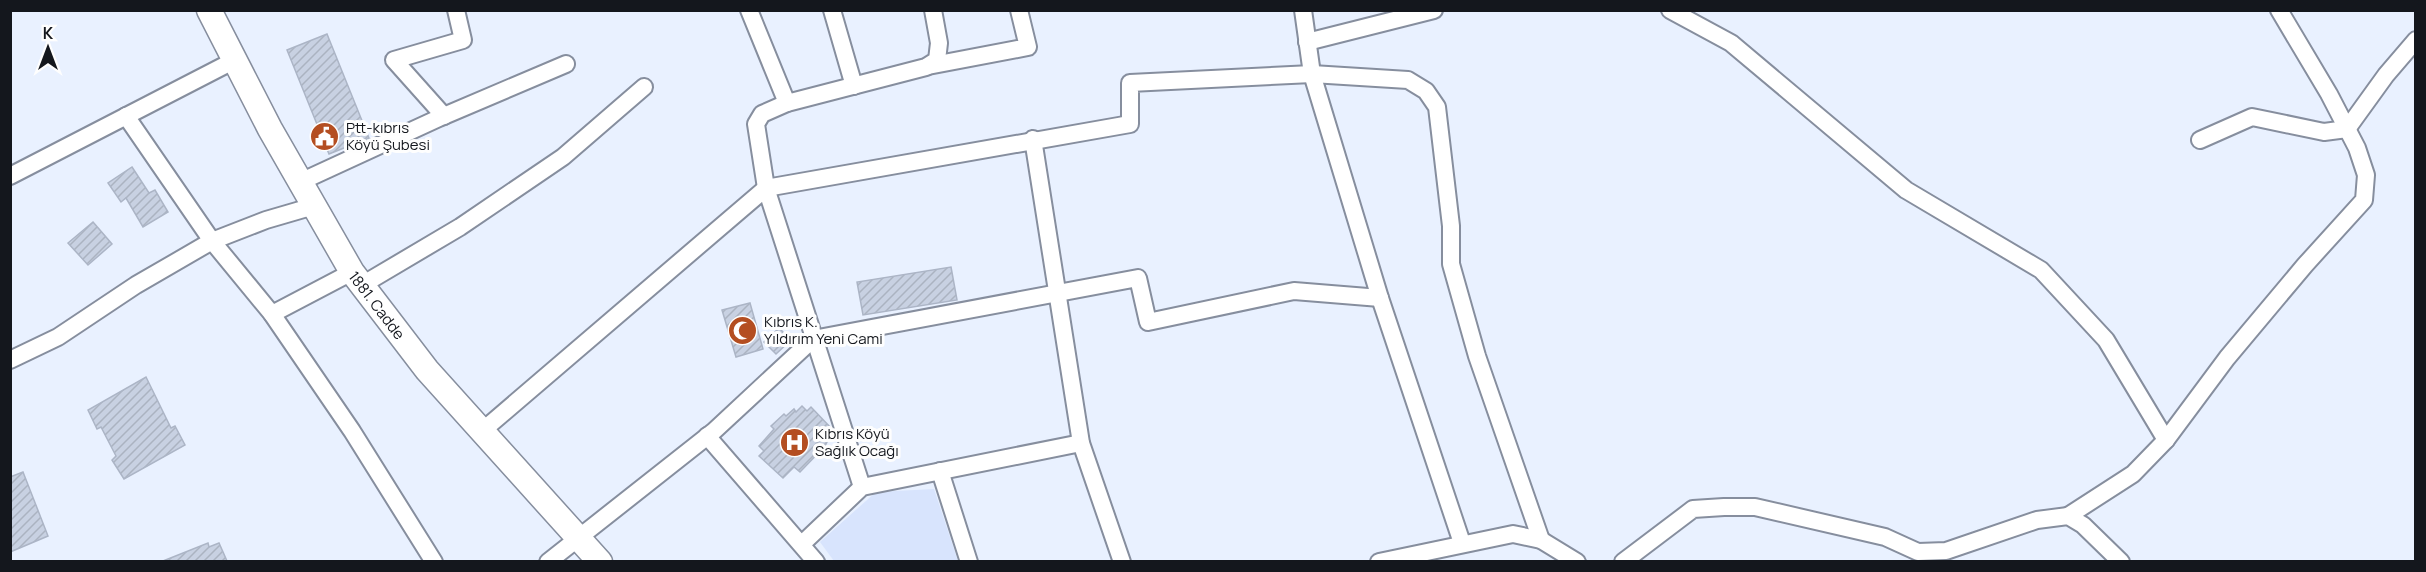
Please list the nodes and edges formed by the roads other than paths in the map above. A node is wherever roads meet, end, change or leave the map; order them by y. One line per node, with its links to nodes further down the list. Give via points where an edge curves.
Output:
1 (209, 10): 13 (street, 1881. Cadde)
2 (456, 10): 21 (street, via 463,40 394,60)
3 (749, 10): 19 (street)
4 (832, 10): 17 (street)
5 (933, 10): 15 (street, via 938,60)
6 (1019, 10): 15 (street, via 1028,47)
7 (1303, 10): 12 (street)
8 (1434, 10): 12 (street)
9 (1670, 10): 38 (street, via 1731,43 1906,190 2042,270 2106,340)
10 (2279, 10): 22 (street)
11 (2415, 40): 22 (street)
12 (1308, 42): 16 (street)
13 (235, 60): 20 (street); 26 (street, 1881. Cadde)
14 (566, 64): 21 (street)
15 (926, 67): 17 (street)
16 (1312, 74): 23 (street, via 1130,83 1130,124); 32 (street); 44 (street, via 1408,80 1426,91 1437,107 1451,226 1451,264 1476,356)
17 (854, 86): 19 (street)
18 (644, 87): 30 (street, via 563,158 460,227)
19 (787, 103): 27 (street, via 762,114 756,124)
20 (126, 116): 25 (street); 29 (street)
21 (444, 116): 26 (street)
22 (2347, 129): 24 (street, via 2325,132 2253,117); 38 (street, via 2366,175 2364,200 2227,358)
23 (1033, 139): 27 (street); 31 (street)
24 (2200, 140)
25 (10, 176)
26 (300, 182): 28 (street, 1881. Cadde)
27 (766, 188): 34 (street); 36 (street)
28 (314, 206): 29 (street); 30 (street, 1881. Cadde)
29 (212, 241): 33 (street); 35 (street, via 58,337)
30 (357, 279): 33 (street); 36 (street, 1881. Cadde)
31 (1056, 293): 32 (street, via 1138,278 1148,322 1294,291); 34 (street); 39 (street)
32 (1380, 298): 46 (street)
33 (272, 314): 47 (street)
34 (813, 339): 37 (street); 41 (street)
35 (10, 360)
36 (481, 432): 43 (street, 1881. Cadde)
37 (707, 436): 43 (street); 45 (street)
38 (2166, 440): 42 (street, via 2133,474)
39 (1081, 443): 40 (street); 52 (street)
40 (940, 471): 41 (street); 51 (street)
41 (862, 487): 45 (street)
42 (2068, 516): 55 (street, via 2037,520 1946,551 1918,552 1885,537 1755,507 1693,509); 56 (street)
43 (577, 538): 48 (street); 49 (street, 1881. Cadde)
44 (1541, 540): 46 (street, via 1513,534); 54 (street)
45 (803, 543): 50 (street)
46 (1462, 543): 53 (street)
47 (434, 561)
48 (548, 561)
49 (600, 561)
50 (816, 561)
51 (969, 561)
52 (1122, 561)
53 (1379, 561)
54 (1577, 561)
55 (1623, 561)
56 (2121, 561)

